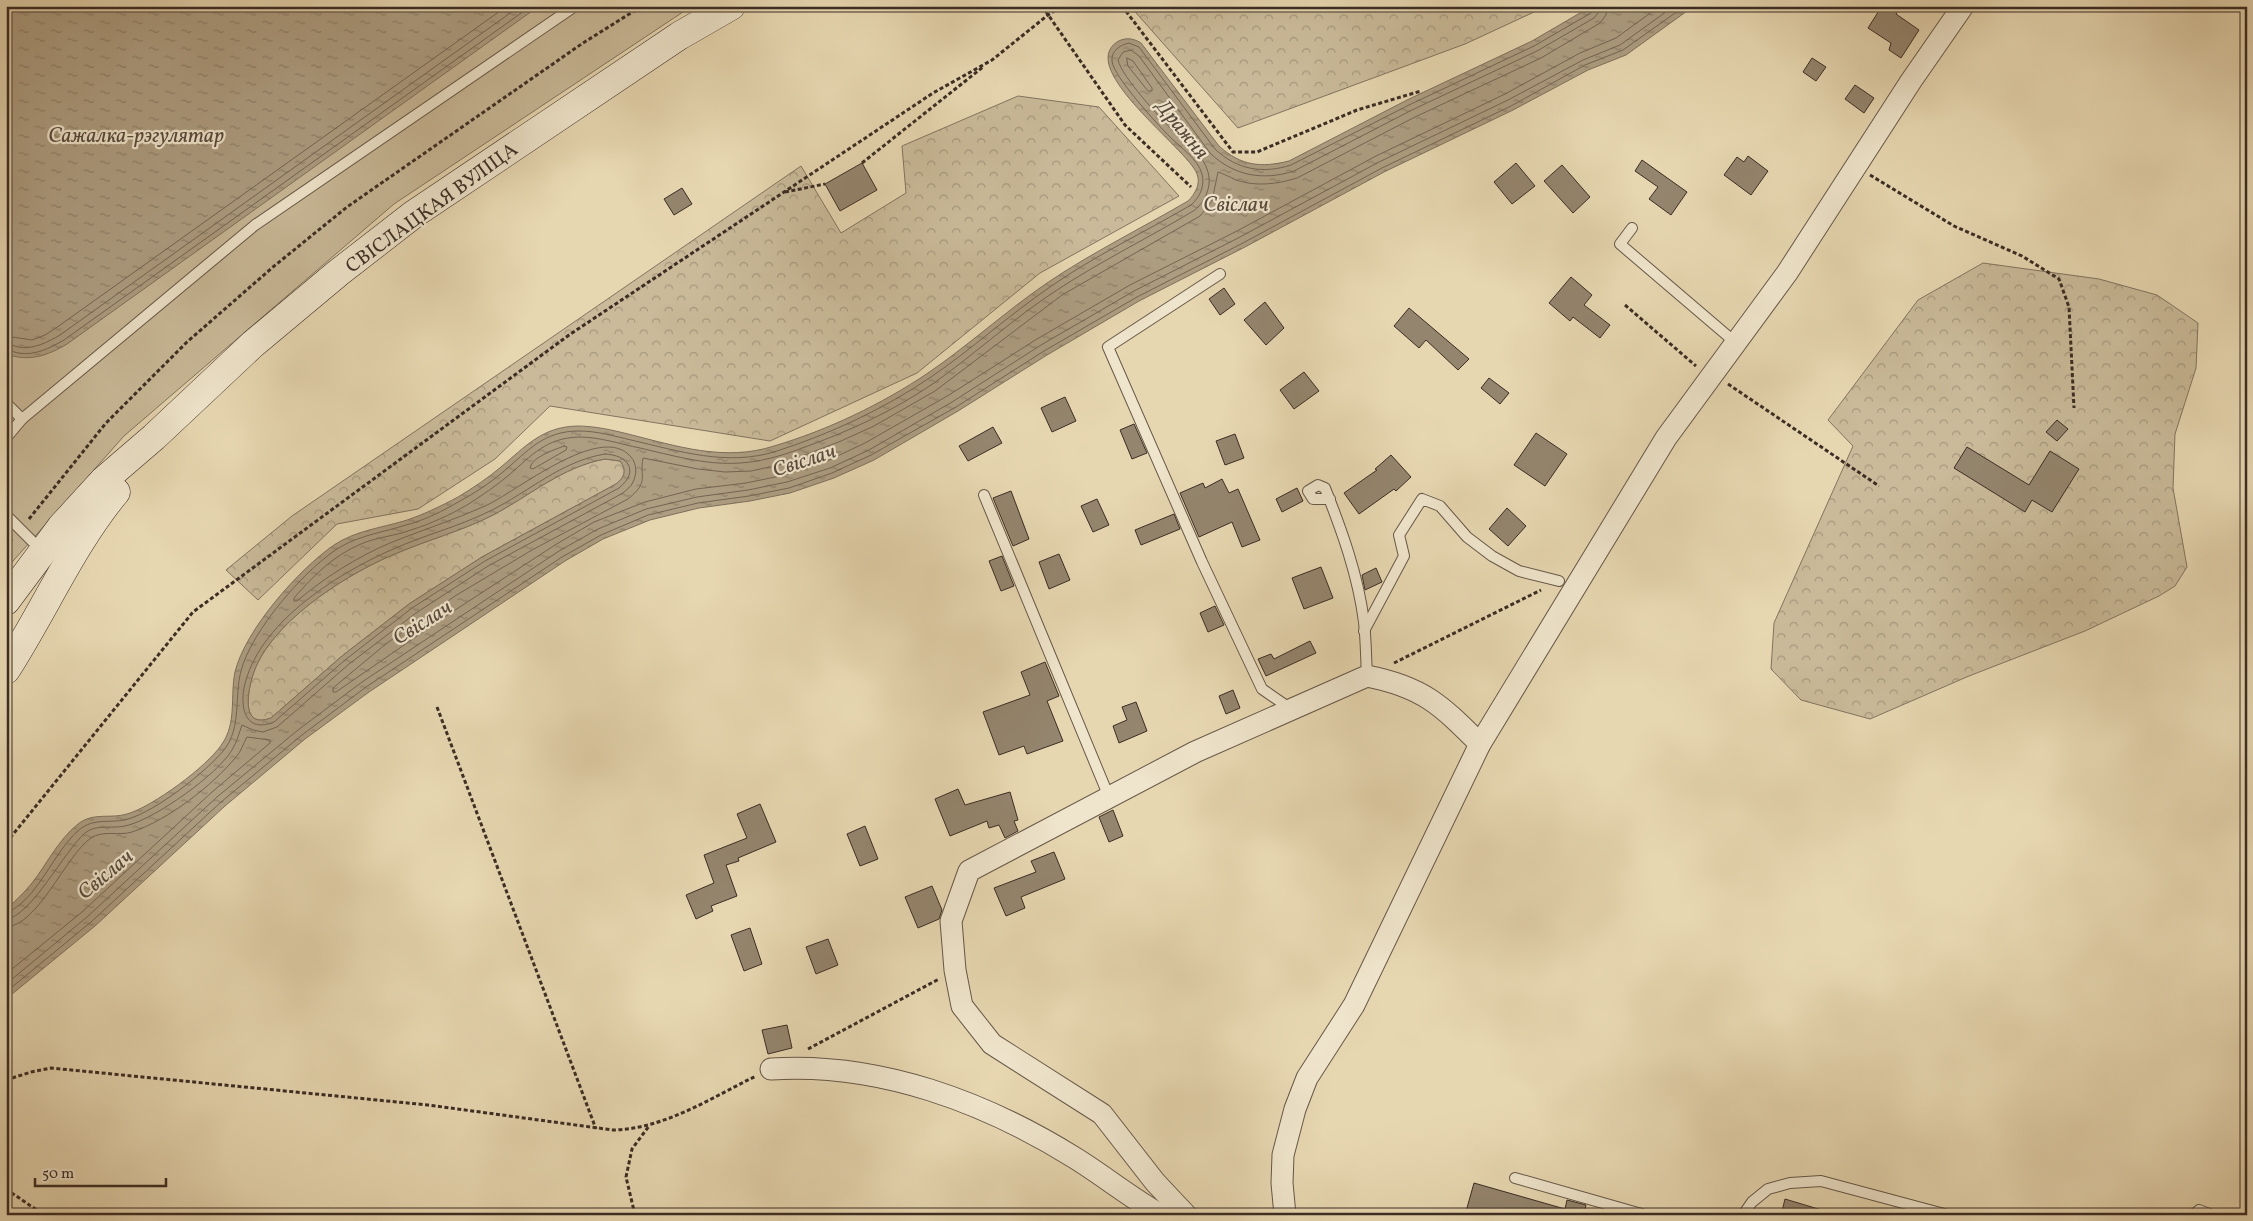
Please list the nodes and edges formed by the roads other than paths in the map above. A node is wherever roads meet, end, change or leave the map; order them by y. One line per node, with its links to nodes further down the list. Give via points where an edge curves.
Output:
1 (575, 6): 8 (lane, via 256,225)
2 (730, 6): 9 (main road, СВІСЛАЦКАЯ ВУЛІЦА, via 679,36 414,214 253,344)
3 (1963, 6): 6 (street, via 1787,274)
4 (1632, 228): 6 (lane, via 1620,244)
5 (1220, 274): 20 (lane, via 1108,347 1202,562 1262,689)
6 (1736, 343): 21 (street, via 1666,438)
7 (6, 403): 8 (lane)
8 (22, 419): 10 (lane)
9 (154, 437): 14 (main road, СВІСЛАЦКАЯ ВУЛІЦА, via 104,480); 18 (main road, СВІСЛАЦКАЯ ВУЛІЦА, via 132,474 94,518)
10 (6, 438)
11 (984, 495): 22 (lane)
12 (1330, 499): 17 (lane, via 1352,562)
13 (6, 515): 14 (lane)
14 (43, 552): 16 (main road, СВІСЛАЦКАЯ ВУЛІЦА)
15 (1559, 581): 17 (lane, via 1519,571 1492,556 1467,537 1440,506 1422,499 1399,535 1404,556)
16 (6, 601)
17 (1364, 631): 19 (lane)
18 (10, 657)
19 (1367, 676): 20 (street); 21 (street, via 1418,690 1448,712)
20 (1292, 709): 22 (street, via 1195,752)
21 (1480, 744): 27 (street, via 1354,1005 1307,1078 1294,1109 1284,1155)
22 (1109, 798): 26 (street, via 969,871 951,921 955,970 962,1006 992,1044 1102,1114 1155,1182)
23 (771, 1069): 25 (street, via 854,1072 932,1090 966,1102 1074,1158)
24 (1515, 1178): 28 (lane)
25 (1160, 1215)
26 (1186, 1215)
27 (1285, 1215)
28 (1645, 1215)
29 (1743, 1215): 30 (lane, via 1768,1188 1821,1182)
30 (1948, 1215)
31 (2193, 1215): 32 (lane, via 2199,1210)
32 (2212, 1215)

